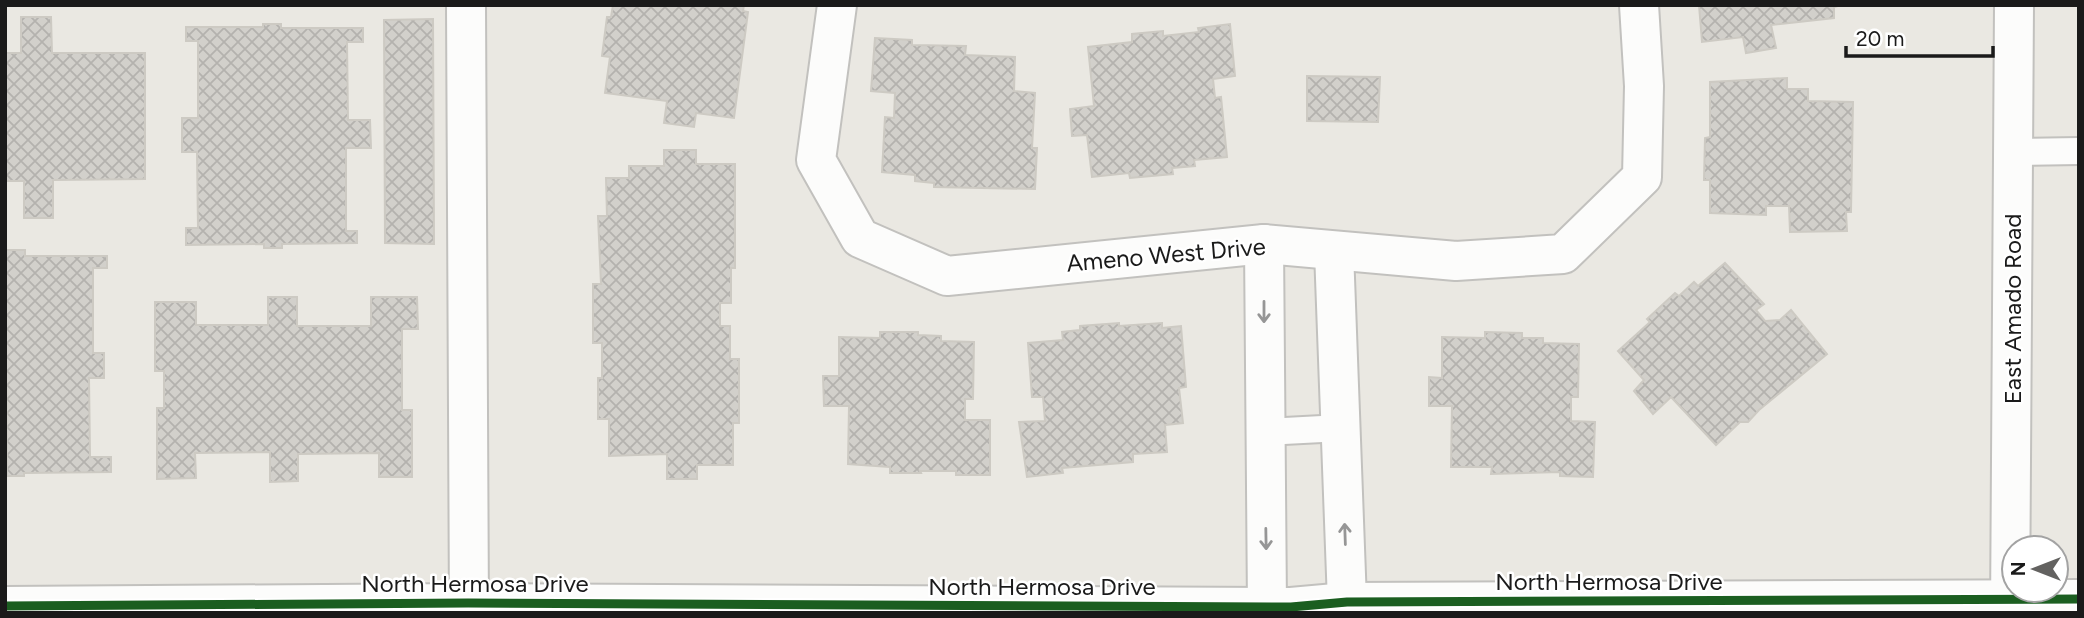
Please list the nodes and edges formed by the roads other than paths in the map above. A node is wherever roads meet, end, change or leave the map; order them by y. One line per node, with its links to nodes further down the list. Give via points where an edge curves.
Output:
1 (466, 5): 16 (street)
2 (837, 5): 7 (street, Ameno West Drive, via 816,160 860,238 947,276)
3 (1639, 5): 8 (street, Ameno West Drive, via 1644,86 1642,177 1563,254 1456,261)
4 (2014, 5): 6 (street, East Amado Road)
5 (2079, 151): 6 (lane)
6 (2014, 152): 15 (street, East Amado Road)
7 (1264, 244): 8 (street, Ameno West Drive); 10 (street, one-way to 10)
8 (1334, 251): 9 (street)
9 (1341, 428): 10 (lane); 12 (street, one-way to 9)
10 (1265, 432): 14 (street, one-way to 14)
11 (2079, 599): 15 (street, North Hermosa Drive)
12 (1347, 602): 14 (street, North Hermosa Drive); 15 (street, North Hermosa Drive)
13 (5, 606): 16 (street, North Hermosa Drive)
14 (1267, 607): 16 (street, North Hermosa Drive)
15 (2010, 607)
16 (469, 608)

